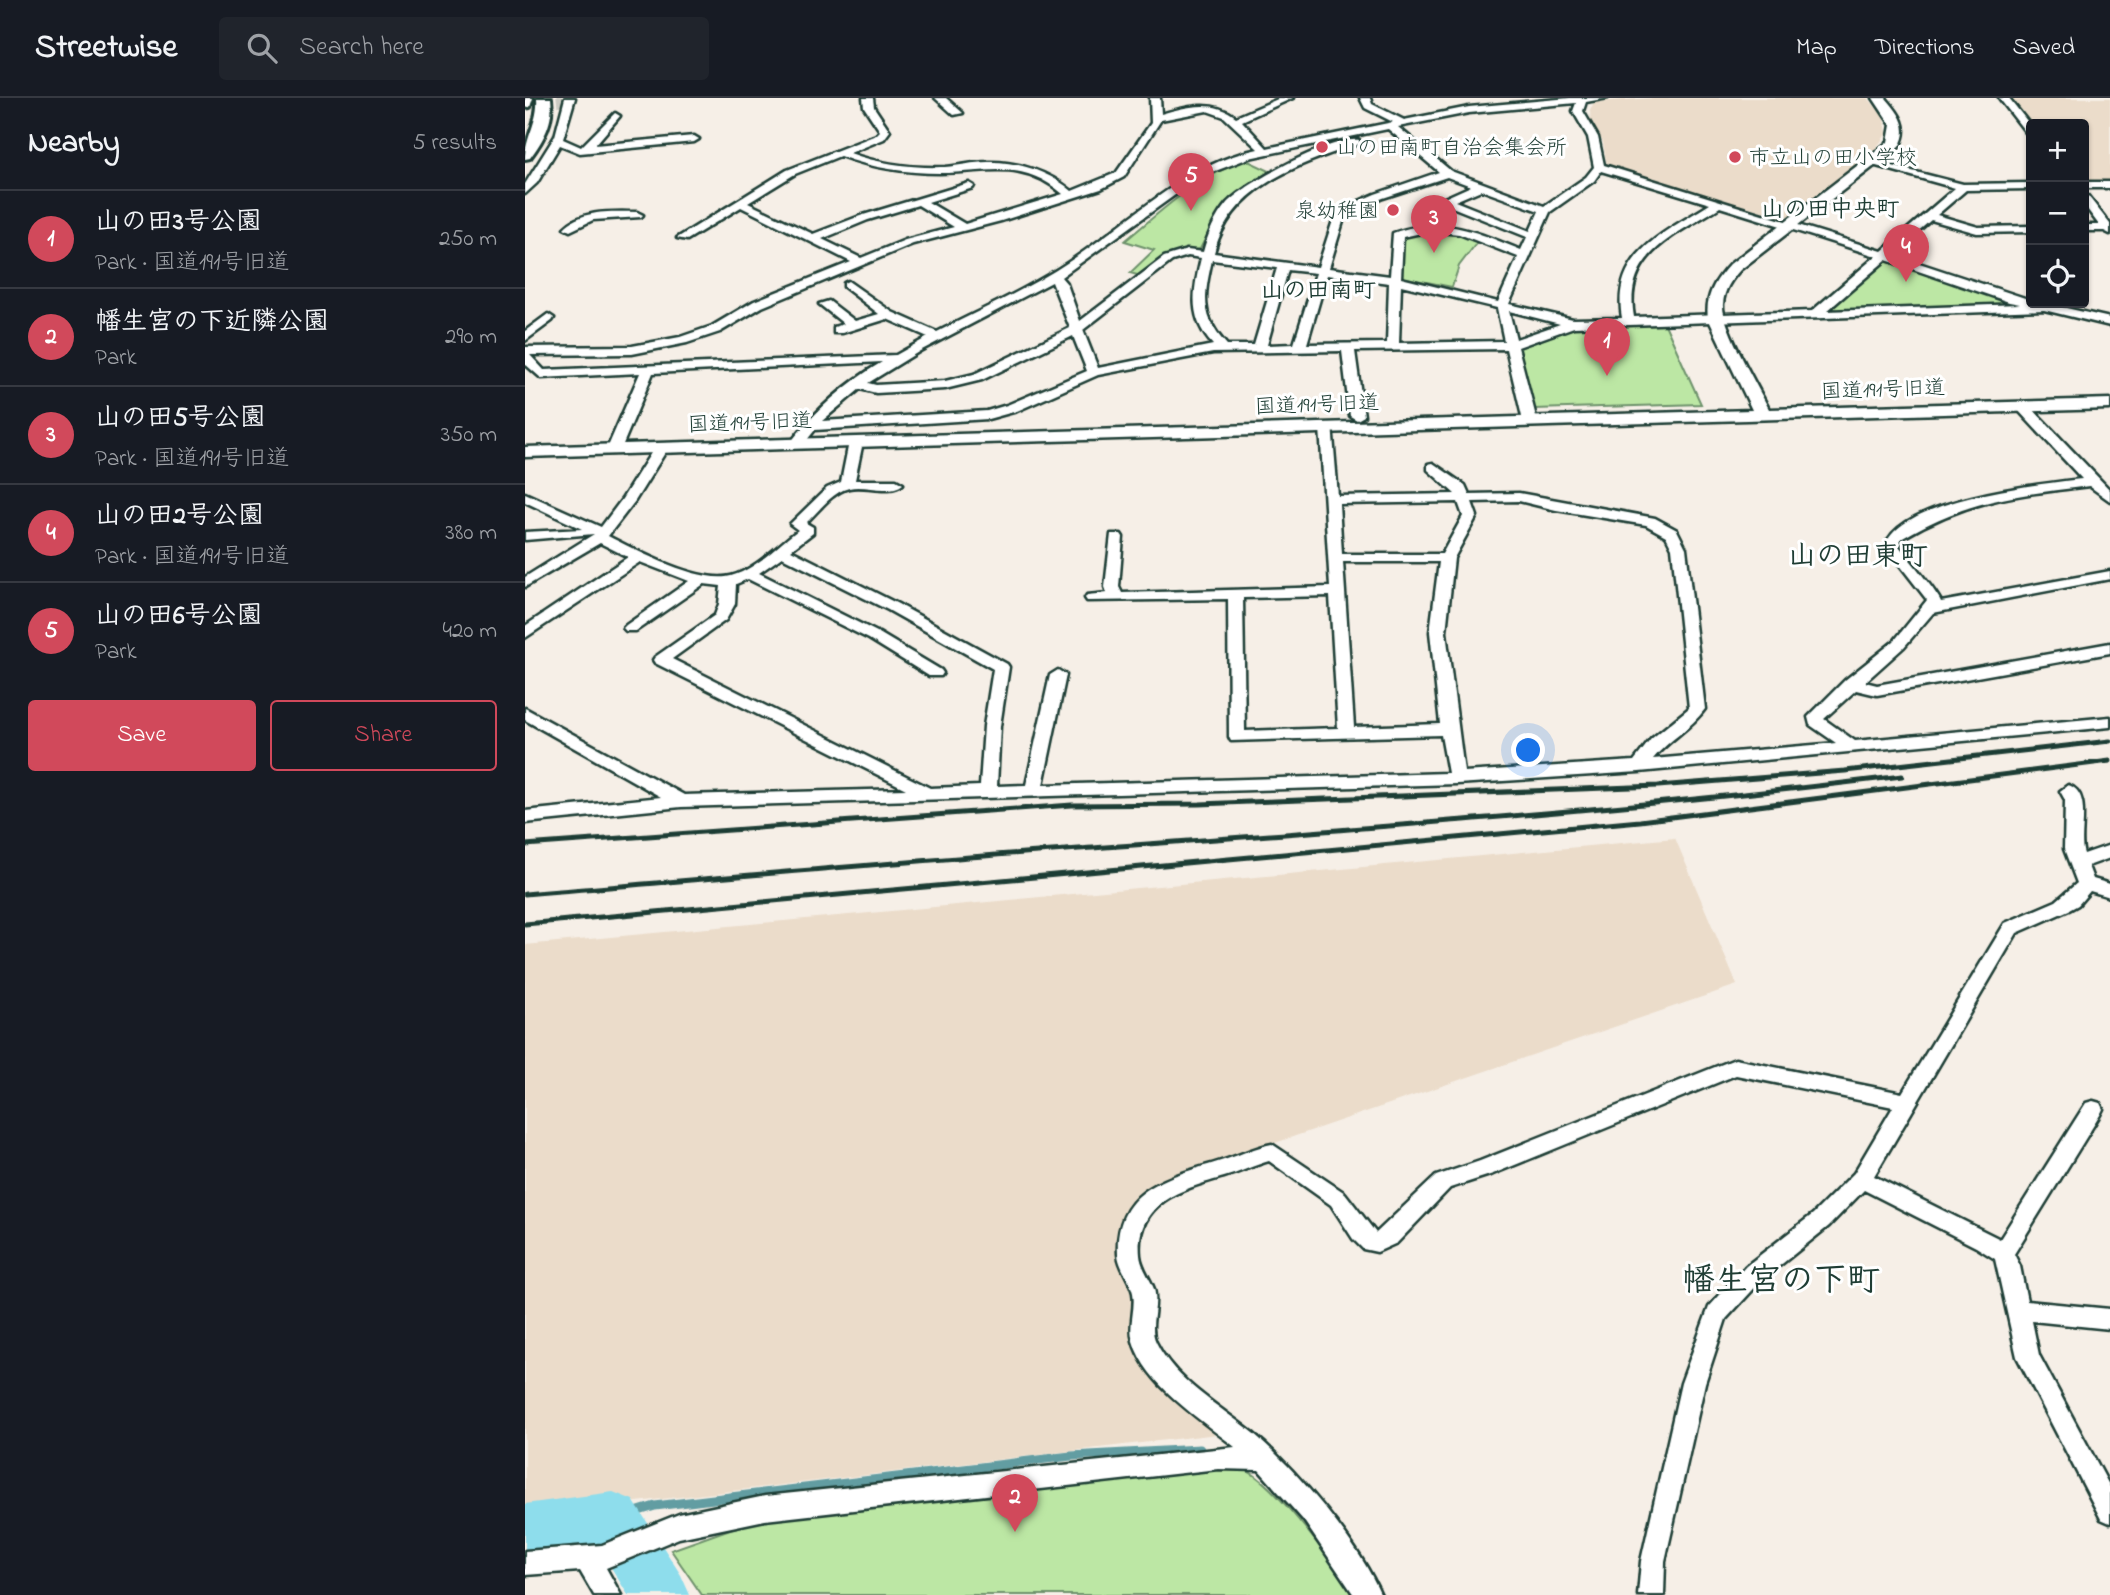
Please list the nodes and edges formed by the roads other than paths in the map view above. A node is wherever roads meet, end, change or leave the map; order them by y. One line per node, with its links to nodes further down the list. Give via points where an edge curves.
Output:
1 (526, 98): 15 (main road)
2 (544, 98): 22 (main road, via 546,112)
3 (580, 98): 12 (street)
4 (868, 98): 27 (street, via 885,131)
5 (940, 98): 16 (street)
6 (1155, 98): 18 (street)
7 (1288, 98): 19 (street)
8 (1364, 98): 20 (street)
9 (1603, 98): 13 (street)
10 (1879, 98): 29 (street, via 1900,130 1894,144)
11 (2004, 98): 21 (street)
12 (567, 99): 24 (street, via 567,121)
13 (1582, 99): 20 (street, via 1469,110); 31 (street, via 1578,111 1593,137)
14 (1217, 103): 18 (street); 19 (street)
15 (525, 104)
16 (958, 113)
17 (615, 116): 25 (street)
18 (1156, 118): 40 (street, via 1120,175)
19 (1236, 120): 26 (street)
20 (1396, 126): 26 (street); 32 (street); 57 (street, via 1254,187 1222,217)
21 (2026, 126)
22 (537, 139): 28 (main road); 30 (main road)
23 (694, 139): 25 (street)
24 (557, 140): 25 (street, via 580,150); 39 (street)
25 (589, 148)
26 (1265, 151): 63 (street, via 1221,162 1196,175)
27 (841, 153): 40 (street, via 908,168 1006,166); 42 (street, via 791,172)
28 (525, 155)
29 (1873, 162): 38 (street); 48 (street)
30 (525, 163)
31 (1598, 167): 43 (street); 45 (street, via 1590,179)
32 (1447, 173): 36 (street); 62 (street, via 1340,213)
33 (2089, 185): 34 (street)
34 (2110, 185)
35 (969, 186): 41 (street)
36 (1480, 186): 45 (street); 54 (street, via 1446,201)
37 (2026, 186): 38 (street)
38 (1963, 187): 47 (street)
39 (525, 191)
40 (1070, 195): 50 (street)
41 (921, 202): 50 (street); 56 (street)
42 (740, 203): 55 (street); 56 (street)
43 (1718, 203): 48 (street); 75 (street, via 1640,258 1627,285)
44 (2089, 204): 53 (street)
45 (1545, 211): 54 (street)
46 (637, 215): 49 (street, via 589,218)
47 (1929, 216): 51 (street, via 1977,230); 58 (street)
48 (1793, 225): 58 (street); 74 (street, via 1731,272 1716,293)
49 (570, 228)
50 (964, 228): 60 (street, via 918,239)
51 (2026, 229)
52 (2089, 229): 53 (street)
53 (2109, 230)
54 (1534, 236): 59 (street)
55 (683, 238)
56 (812, 239): 60 (street)
57 (1208, 255): 61 (street); 79 (street, via 1182,253 1168,259); 87 (street, via 1198,302 1206,330)
58 (1884, 255): 66 (street); 71 (street)
59 (1525, 256): 64 (street, via 1450,227 1412,228 1397,235); 68 (street)
60 (861, 262): 88 (street, via 758,304 716,329 676,342 632,350)
61 (1284, 265): 62 (street); 85 (street)
62 (1322, 270): 64 (street); 86 (street)
63 (1054, 277): 79 (street, via 1061,284); 81 (street)
64 (1393, 280): 68 (street); 83 (street)
65 (848, 285): 72 (street)
66 (2026, 302)
67 (825, 304): 78 (street)
68 (1502, 306): 77 (street); 84 (street)
69 (2026, 307): 71 (street)
70 (2047, 308): 76 (street)
71 (1816, 314): 74 (street)
72 (888, 315): 78 (street); 81 (street)
73 (548, 318): 88 (street)
74 (1716, 318): 75 (street); 96 (street)
75 (1629, 321): 77 (street)
76 (2110, 322)
77 (1573, 323): 84 (street)
78 (852, 325): 80 (street)
79 (1077, 329): 91 (street); 92 (street, via 963,383 876,389)
80 (838, 330)
81 (938, 337): 89 (street)
82 (1348, 345): 83 (street); 86 (street); 95 (street)
83 (1393, 345): 84 (street)
84 (1512, 345): 97 (street)
85 (1260, 346): 86 (street); 87 (street)
86 (1300, 346)
87 (1222, 347): 91 (street)
88 (525, 348): 90 (street, via 541,374)
89 (895, 358): 90 (street); 92 (street)
90 (648, 370): 103 (street)
91 (1095, 372): 98 (street, via 988,415)
92 (860, 385): 98 (street)
93 (2110, 404): 94 (street, 国道191号旧道)
94 (2023, 407): 96 (street, 国道191号旧道); 106 (street)
95 (1357, 416)
96 (1764, 416): 97 (street, 国道191号旧道)
97 (1530, 421): 99 (street, 国道191号旧道)
98 (809, 426): 101 (street)
99 (1327, 427): 100 (street, 国道191号旧道); 112 (street)
100 (856, 442): 101 (street, 国道191号旧道); 107 (street)
101 (797, 443): 102 (street, 国道191号旧道)
102 (661, 448): 103 (street, 国道191号旧道); 113 (street, via 634,492)
103 (614, 449): 104 (street, 国道191号旧道)
104 (525, 452)
105 (1433, 467): 110 (street)
106 (2092, 482): 111 (street); 131 (street, via 1965,501 1895,537 1892,546 1935,600)
107 (847, 484): 108 (street); 117 (street, via 807,513 797,524 808,530)
108 (896, 484)
109 (525, 497): 113 (street)
110 (1465, 497): 112 (street); 121 (street, via 1470,516); 143 (street, via 1519,497 1650,521 1672,533 1679,548 1697,709 1657,743)
111 (2110, 497)
112 (1330, 500): 120 (street)
113 (599, 533): 114 (street); 119 (street); 126 (street)
114 (550, 535): 115 (street); 118 (street)
115 (525, 536)
116 (1116, 537): 129 (street, via 1112,587)
117 (780, 550): 122 (street); 145 (street, via 1001,667)
118 (525, 551)
119 (638, 557): 124 (street); 133 (street)
120 (1335, 558): 121 (street); 127 (street)
121 (1447, 558): 140 (street, via 1438,632)
122 (747, 573): 125 (street); 135 (street, via 874,636)
123 (2110, 575): 131 (street)
124 (703, 578): 125 (street); 132 (street)
125 (729, 582): 148 (street, via 721,617 661,660)
126 (525, 583)
127 (1337, 591): 128 (street); 141 (street)
128 (1235, 594): 129 (street); 141 (street, via 1237,737)
129 (1116, 596): 130 (street)
130 (1092, 598)
131 (1929, 609): 137 (street, via 1899,644)
132 (631, 628)
133 (525, 633)
134 (2110, 649): 137 (street, via 1877,690)
135 (935, 673)
136 (1058, 675): 146 (street)
137 (1851, 684): 142 (street, via 1816,721)
138 (525, 713): 149 (street)
139 (2110, 722): 142 (street, via 2033,734)
140 (1450, 729): 141 (street); 144 (street)
141 (1346, 733)
142 (1852, 747): 143 (street)
143 (1639, 766): 144 (street)
144 (1457, 778): 146 (street)
145 (988, 789): 146 (street); 148 (street)
146 (1033, 790)
147 (2068, 791): 152 (street, via 2074,799 2073,849)
148 (926, 792): 149 (street)
149 (681, 800): 150 (street)
150 (525, 817)
151 (2110, 851): 152 (street)
152 (2078, 863): 153 (street)
153 (2086, 883): 154 (street); 155 (street, via 2074,900 2011,928)
154 (2110, 891)
155 (1906, 1102): 157 (street); 161 (street, via 1735,1067 1444,1182 1389,1237 1377,1243 1361,1233 1338,1199 1272,1152 1164,1187 1145,1202 1130,1240 1129,1255 1144,1290 1144,1343 1193,1401)
156 (2093, 1109): 158 (street)
157 (1861, 1179): 158 (street); 167 (street, via 1821,1220 1754,1273 1717,1314 1687,1407 1653,1562)
158 (2003, 1253): 159 (street)
159 (2019, 1310): 160 (street); 162 (street, via 2028,1357)
160 (2110, 1319)
161 (1263, 1459): 163 (street, via 1206,1459 765,1507 678,1526); 166 (street, via 1306,1507)
162 (2110, 1511)
163 (594, 1558): 164 (street); 165 (street)
164 (525, 1563)
165 (608, 1595)
166 (1368, 1595)
167 (1651, 1595)

